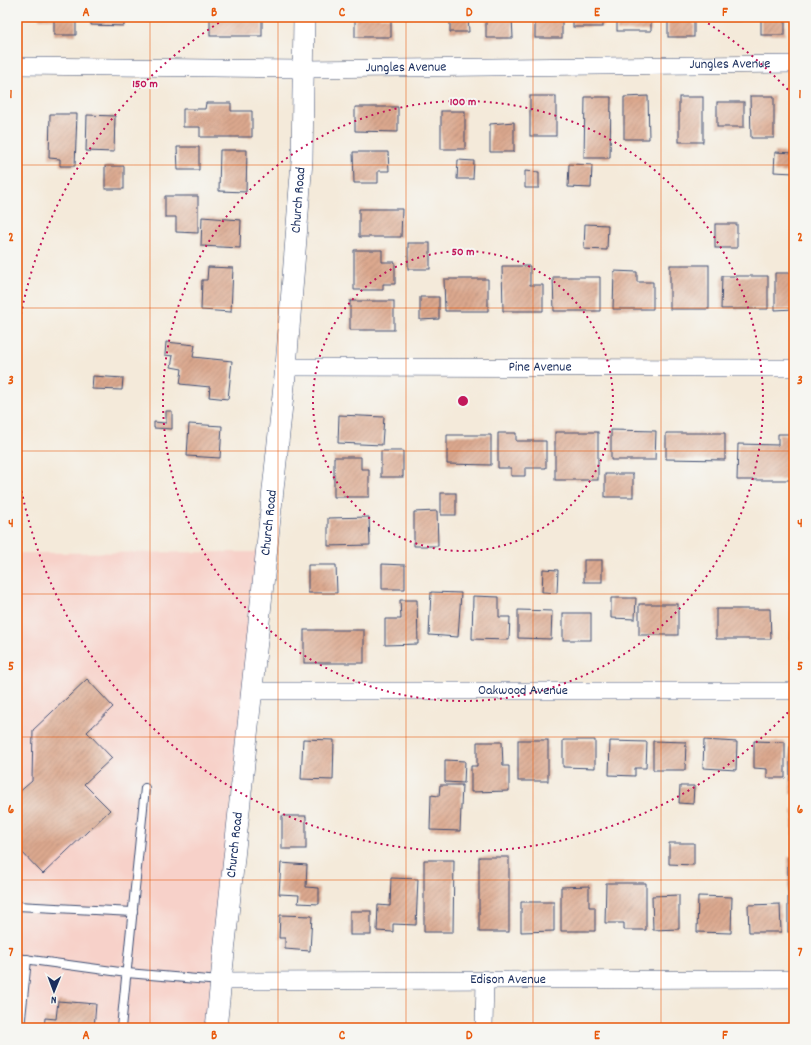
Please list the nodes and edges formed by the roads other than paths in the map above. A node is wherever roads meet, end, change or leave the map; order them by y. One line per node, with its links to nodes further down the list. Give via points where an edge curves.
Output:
1 (304, 17): 4 (street, Church Road)
2 (794, 64): 4 (street, Jungles Avenue)
3 (17, 66): 4 (street, Jungles Avenue)
4 (302, 69): 5 (street, Church Road, via 302,161)
5 (286, 367): 6 (street, Pine Avenue); 7 (street, Church Road)
6 (794, 368)
7 (252, 691): 8 (street, Oakwood Avenue); 17 (street, Church Road)
8 (794, 691)
9 (145, 788): 11 (lane)
10 (17, 906): 11 (lane)
11 (133, 912): 14 (lane)
12 (17, 958): 13 (lane)
13 (27, 959): 14 (lane); 18 (lane)
14 (127, 973): 17 (lane); 19 (lane)
15 (485, 979): 16 (street, Edison Avenue); 17 (street, Edison Avenue); 21 (street)
16 (794, 979)
17 (221, 981): 20 (street, Church Road)
18 (20, 1028)
19 (121, 1028)
20 (216, 1028)
21 (484, 1028)

